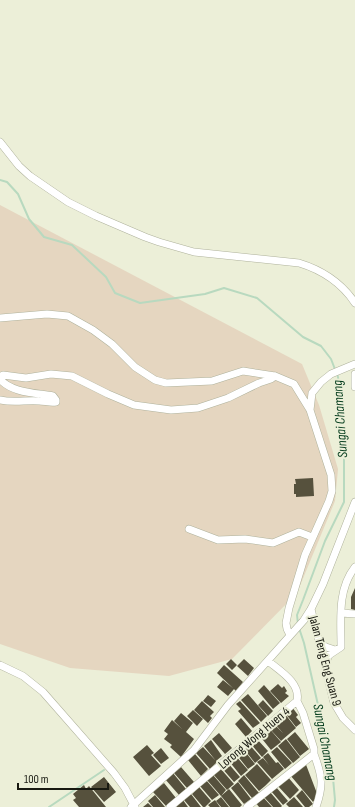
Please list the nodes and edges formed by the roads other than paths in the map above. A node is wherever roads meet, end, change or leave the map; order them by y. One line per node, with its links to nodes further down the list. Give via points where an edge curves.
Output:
1 (0, 142): 2 (street, via 19,166 42,186 96,216 159,242 194,252 298,263 318,269 349,293)
2 (355, 303)
3 (0, 318): 6 (street, via 47,314 68,316 94,330 135,367 155,380 166,383 212,381 243,371)
4 (355, 364): 10 (street, via 331,374 321,382 312,393)
5 (355, 374): 8 (street)
6 (274, 376): 7 (street, via 228,398 198,408 171,410 134,405 72,376 51,374 26,378 3,375); 10 (street, via 294,384)
7 (0, 378): 9 (street, via 12,388 53,396 56,400 51,403)
8 (355, 388)
9 (0, 400)
10 (310, 410): 14 (street, via 332,482 330,501)
11 (355, 502): 12 (street)
12 (352, 517): 16 (street)
13 (189, 529): 14 (street, via 222,541 246,539 273,543 299,532)
14 (312, 537): 19 (street, via 287,616 286,625)
15 (355, 568): 17 (street, via 350,574 342,596)
16 (311, 609): 19 (street); 20 (street, Jalan Teng Eng Suan 9)
17 (341, 613): 18 (street); 21 (street, via 341,647)
18 (355, 614)
19 (290, 635): 22 (street)
20 (320, 643): 21 (street); 24 (street, Jalan Teng Eng Suan 9)
21 (335, 650): 24 (street, via 329,655)
22 (268, 661): 25 (street, Lorong Wong Huen 4, via 292,681 298,696); 28 (street, via 228,705 194,750)
23 (0, 665): 28 (street, via 23,676 43,692 114,772)
24 (325, 666): 26 (street, Jalan Teng Eng Suan 9, via 336,709)
25 (297, 701): 27 (street, via 303,713); 29 (street, Lorong Wong Huen 4)
26 (355, 730)
27 (314, 754): 30 (street); 31 (street, via 322,782)
28 (133, 806)
29 (170, 807)
30 (247, 807)
31 (316, 807)

